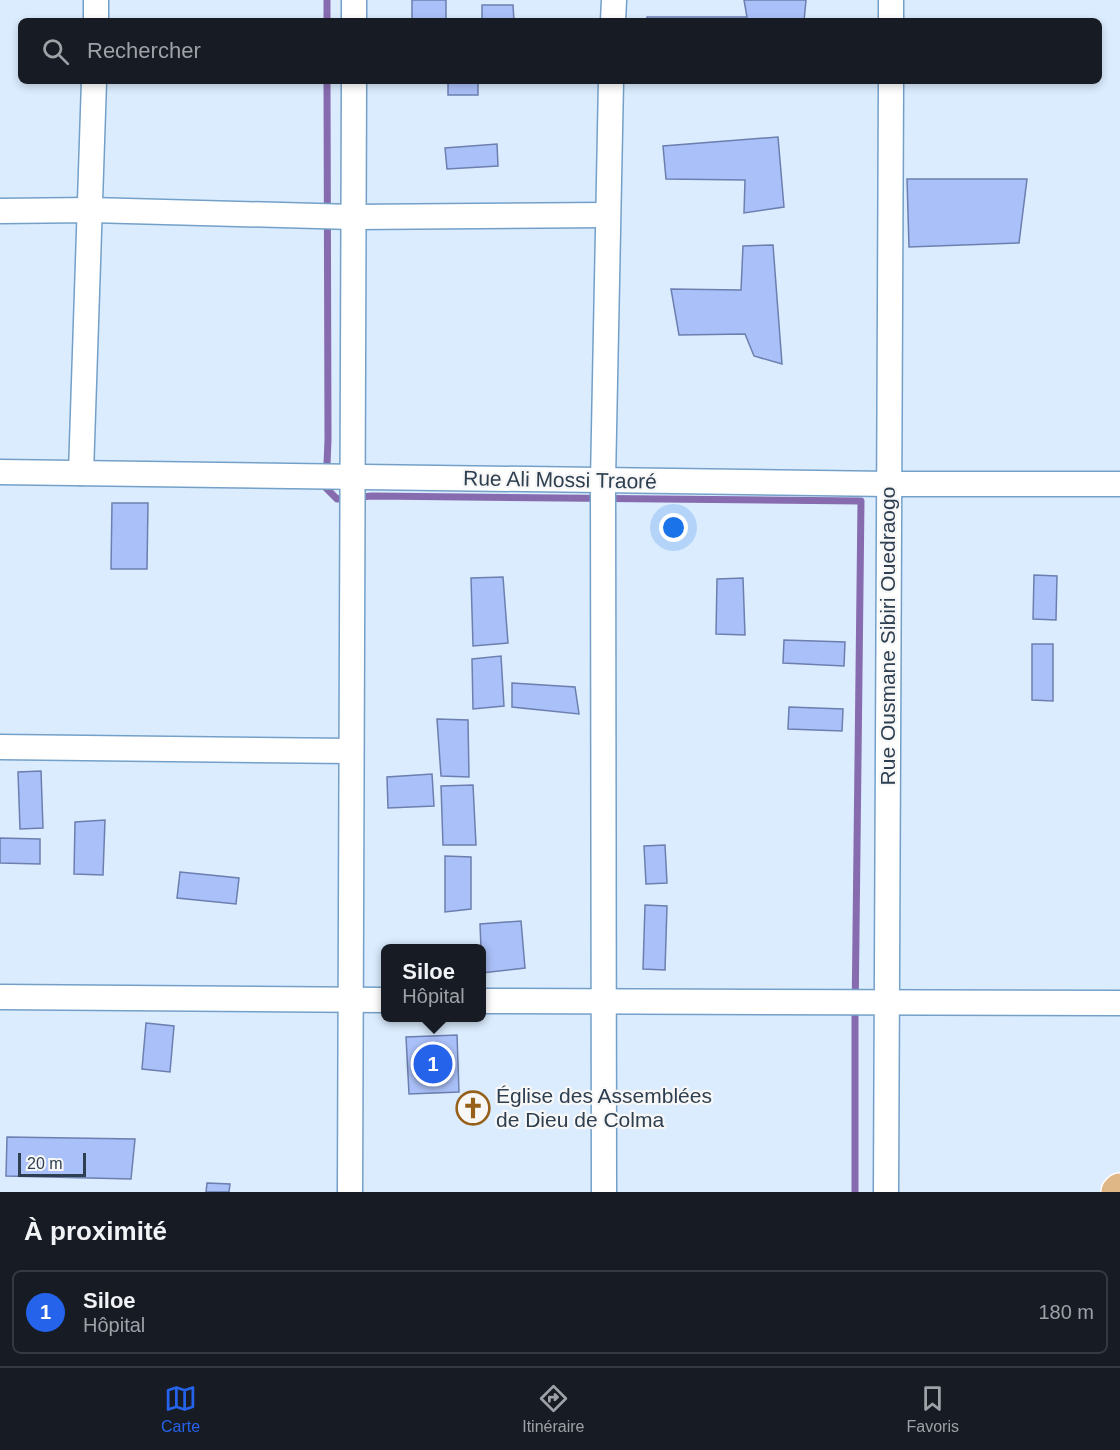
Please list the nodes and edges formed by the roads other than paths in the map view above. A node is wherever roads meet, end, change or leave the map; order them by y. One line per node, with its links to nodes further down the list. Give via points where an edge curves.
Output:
1 (96, 0): 5 (street)
2 (354, 0): 6 (street)
3 (614, 0): 7 (street)
4 (891, 0): 8 (street)
5 (96, 18)
6 (354, 18)
7 (613, 18)
8 (891, 18)
9 (94, 84): 13 (street)
10 (354, 84): 16 (street)
11 (611, 84): 15 (street)
12 (891, 84): 21 (street, Rue Ousmane Sibiri Ouedraogo)
13 (91, 210): 14 (street); 16 (street); 18 (street)
14 (0, 211)
15 (607, 215): 16 (street); 20 (street)
16 (353, 217): 19 (street)
17 (0, 472): 18 (street, Rue Ali Mossi Traoré)
18 (81, 473): 19 (street, Rue Ali Mossi Traoré)
19 (352, 477): 20 (street, Rue Ali Mossi Traoré); 24 (street)
20 (603, 480): 21 (street, Rue Ali Mossi Traoré); 29 (street)
21 (889, 484): 22 (street, Rue Ali Mossi Traoré); 30 (street, Rue Ousmane Sibiri Ouedraogo)
22 (1120, 484)
23 (0, 747): 24 (street)
24 (351, 751): 26 (street)
25 (0, 997): 26 (street)
26 (350, 1000): 27 (street); 32 (street)
27 (381, 1000)
28 (486, 1001): 29 (street)
29 (606, 1002): 30 (street); 33 (street)
30 (886, 1002): 31 (street); 34 (street, Rue Ousmane Sibiri Ouedraogo)
31 (1120, 1003)
32 (350, 1192)
33 (604, 1192)
34 (886, 1192)

